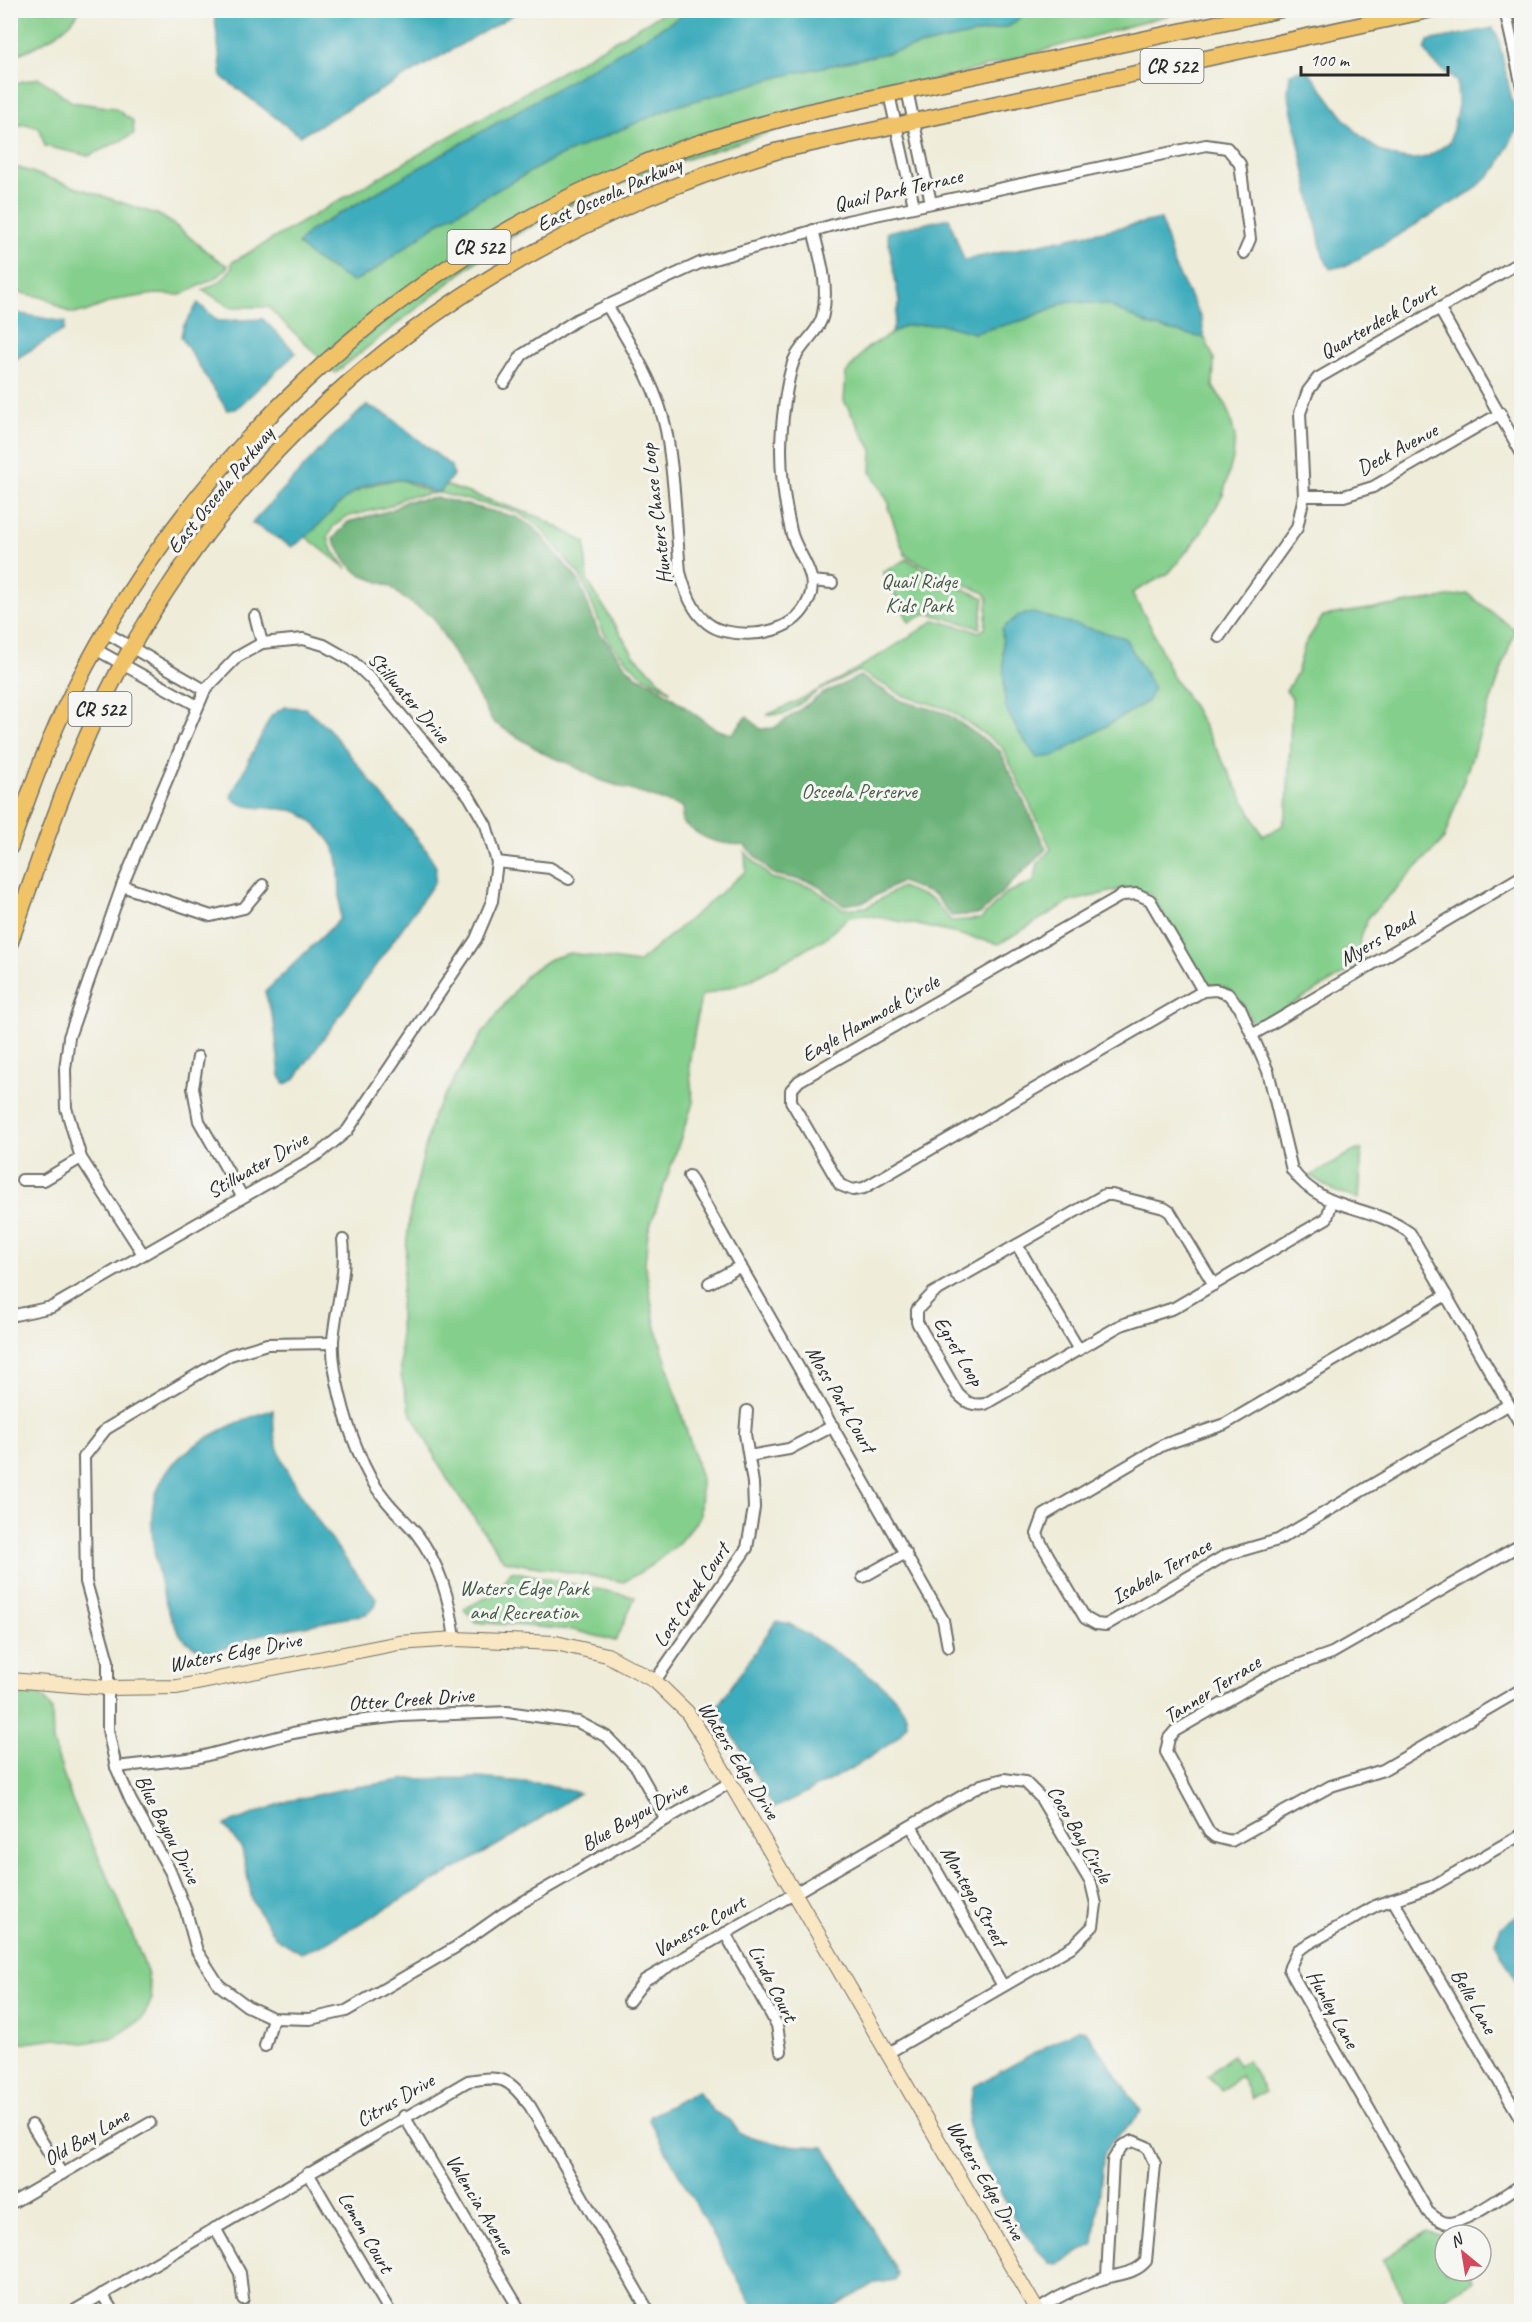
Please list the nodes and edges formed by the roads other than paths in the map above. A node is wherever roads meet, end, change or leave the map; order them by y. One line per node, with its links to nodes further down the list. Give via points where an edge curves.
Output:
1 (1279, 10): 7 (main road, East Osceola Parkway / CR 522)
2 (1431, 10): 9 (main road, East Osceola Parkway / CR 522)
3 (1505, 10): 6 (street)
4 (1519, 10): 5 (street)
5 (1521, 21)
6 (1521, 87)
7 (907, 90): 8 (main road, East Osceola Parkway / CR 522); 9 (street)
8 (889, 94): 10 (street); 25 (main road, East Osceola Parkway / CR 522, via 738,130 633,167 504,231 427,281 346,342 267,416 154,554)
9 (913, 121): 10 (main road, East Osceola Parkway / CR 522); 11 (street)
10 (896, 124): 12 (street); 28 (main road, East Osceola Parkway / CR 522, via 777,151 684,181 579,227 453,301 369,364 286,442 212,528)
11 (931, 203): 12 (street, Quail Park Terrace); 14 (street, Quail Park Terrace, via 1206,145 1227,148 1240,164 1250,239)
12 (914, 206): 13 (street, Quail Park Terrace)
13 (813, 230): 16 (street, Quail Park Terrace, via 700,263); 22 (street, via 827,286 823,318 795,359 781,449 792,535)
14 (1244, 253)
15 (1521, 261): 17 (street, Quarterdeck Court)
16 (607, 305): 18 (street, Quail Park Terrace, via 522,355); 22 (street, Hunters Chase Loop, via 639,362 663,420 680,572 685,593 700,618 721,631 751,635 777,630 802,613 811,597)
17 (1440, 308): 19 (street); 21 (street, Quarterdeck Court, via 1318,378 1308,391 1300,413)
18 (504, 383)
19 (1501, 413): 20 (street); 21 (street, Deck Avenue, via 1372,487 1344,496)
20 (1521, 454)
21 (1304, 496): 26 (street, Quarterdeck Court, via 1297,528)
22 (812, 581): 23 (street)
23 (832, 583)
24 (255, 616): 27 (street)
25 (105, 632): 28 (street); 29 (main road, East Osceola Parkway / CR 522)
26 (1219, 637)
27 (262, 643): 31 (street, Stillwater Drive, via 237,657); 34 (street, Stillwater Drive, via 303,639 324,645 352,661 469,796 486,825)
28 (132, 647): 30 (main road, East Osceola Parkway / CR 522); 31 (street)
29 (95, 649): 30 (street); 33 (main road, East Osceola Parkway / CR 522, via 52,736)
30 (122, 665): 32 (street); 39 (main road, East Osceola Parkway / CR 522, via 74,764)
31 (205, 690): 32 (street, Stillwater Drive)
32 (198, 706): 38 (street, Stillwater Drive)
33 (10, 847)
34 (497, 862): 36 (street, via 549,868); 46 (street, Stillwater Drive, via 492,901 476,939 347,1131 320,1153)
35 (1521, 876): 41 (street, Myers Road)
36 (569, 879)
37 (263, 885): 38 (street, via 244,908 211,916)
38 (122, 886): 43 (street, Stillwater Drive, via 69,1037 66,1108)
39 (10, 943)
40 (1203, 991): 40 (street, Eagle Hammock Circle, via 1150,900 1137,894 1122,895 799,1081 791,1090 791,1101 840,1185 853,1190 864,1188); 41 (street, via 1228,994 1240,1008)
41 (1252, 1035): 47 (street, via 1264,1060 1292,1170 1315,1194)
42 (198, 1057): 46 (street, via 193,1088 199,1121)
43 (81, 1158): 45 (street, via 44,1180); 50 (street, Stillwater Drive)
44 (689, 1176): 51 (street, Moss Park Court)
45 (22, 1180)
46 (242, 1196): 50 (street, Stillwater Drive)
47 (1332, 1201): 53 (street, Egret Loop, via 1327,1218); 54 (street, via 1392,1220 1410,1233)
48 (343, 1240): 56 (street, via 346,1262 339,1284)
49 (1017, 1245): 53 (street, Egret Loop, via 1104,1195 1112,1195 1170,1212); 57 (street); 57 (street, Egret Loop, via 933,1293 917,1310 917,1323 958,1394 975,1406 985,1404)
50 (143, 1254): 55 (street, Stillwater Drive, via 51,1308)
51 (741, 1266): 52 (street); 60 (street, Moss Park Court)
52 (710, 1283)
53 (1214, 1285): 57 (street, Egret Loop, via 1174,1308 1121,1325)
54 (1446, 1295): 58 (street); 58 (street, Isabela Terrace, via 1226,1424 1163,1445 1044,1515 1037,1534 1041,1543 1085,1618 1106,1625 1226,1555 1278,1540)
55 (10, 1316)
56 (333, 1343): 66 (street, via 341,1400 358,1451 384,1498 417,1534 439,1572 451,1603); 70 (street, Blue Bayou Drive, via 267,1344 230,1355 106,1429 84,1457 87,1582 108,1661)
57 (1079, 1350)
58 (1508, 1405): 61 (street)
59 (747, 1411): 62 (street, Lost Creek Court, via 745,1434)
60 (833, 1426): 62 (street, via 789,1449); 64 (street, Moss Park Court)
61 (1521, 1427)
62 (749, 1456): 69 (street, Lost Creek Court, via 754,1508 747,1548)
63 (1521, 1544): 71 (street, Tanner Terrace, via 1332,1653 1275,1673 1175,1731 1166,1752 1209,1832 1231,1841 1331,1786 1383,1770)
64 (906, 1553): 65 (street); 67 (street, Moss Park Court, via 943,1620)
65 (863, 1577)
66 (454, 1639): 69 (street, Waters Edge Drive, via 556,1643 607,1655); 70 (street, Waters Edge Drive, via 399,1643 177,1687)
67 (948, 1647)
68 (10, 1680): 70 (street, Waters Edge Drive)
69 (655, 1681): 73 (street, Waters Edge Drive, via 687,1712)
70 (109, 1688): 72 (street, Blue Bayou Drive, via 108,1730)
71 (1521, 1689)
72 (116, 1767): 74 (street, Otter Creek Drive, via 196,1758 356,1721 507,1712 578,1722 607,1737 637,1768); 82 (street, Blue Bayou Drive, via 130,1801 170,1871 204,1963 228,1992)
73 (731, 1782): 74 (street, Blue Bayou Drive); 77 (street, Waters Edge Drive)
74 (666, 1820): 82 (street, Blue Bayou Drive, via 507,1911 363,2003 310,2019)
75 (911, 1826): 77 (street, Coco Bay Circle); 80 (street, Montego Street); 80 (street, Coco Bay Circle, via 981,1785 1004,1779 1025,1782 1040,1797 1090,1883 1096,1904 1093,1926 1072,1946)
76 (1521, 1834): 78 (street, Hunley Lane, via 1431,1887)
77 (795, 1892): 79 (street, Vanessa Court); 85 (street, Waters Edge Drive)
78 (1393, 1900): 87 (street, Belle Lane); 92 (street, Hunley Lane, via 1377,1905 1298,1950 1289,1969 1292,1979 1428,2212 1449,2223)
79 (725, 1933): 81 (street, Vanessa Court, via 645,1980); 84 (street, Lindo Court, via 777,2025)
80 (1003, 1986): 85 (street, Coco Bay Circle)
81 (629, 2001)
82 (273, 2018): 83 (street)
83 (265, 2046)
84 (782, 2051)
85 (888, 2053): 98 (street, Waters Edge Drive)
86 (405, 2116): 90 (street, Citrus Drive); 102 (street, Valencia Avenue); 103 (street, Citrus Drive, via 468,2081 495,2076 512,2083 530,2106)
87 (1521, 2121)
88 (150, 2122): 91 (street, Old Bay Lane)
89 (32, 2125): 91 (street)
90 (308, 2173): 94 (street, Citrus Drive); 101 (street, Lemon Court)
91 (62, 2174): 93 (street, Old Bay Lane)
92 (1521, 2184)
93 (10, 2204)
94 (215, 2228): 96 (street, Citrus Drive); 97 (street, via 240,2273)
95 (1107, 2277): 95 (street, via 1142,2266 1148,2251 1155,2164 1147,2147 1133,2141 1122,2146 1113,2160); 98 (street, via 1066,2293)
96 (102, 2294): 99 (street, Citrus Drive); 100 (street)
97 (243, 2299)
98 (1037, 2311)
99 (72, 2312)
100 (113, 2312)
101 (390, 2312)
102 (521, 2312)
103 (649, 2312)

